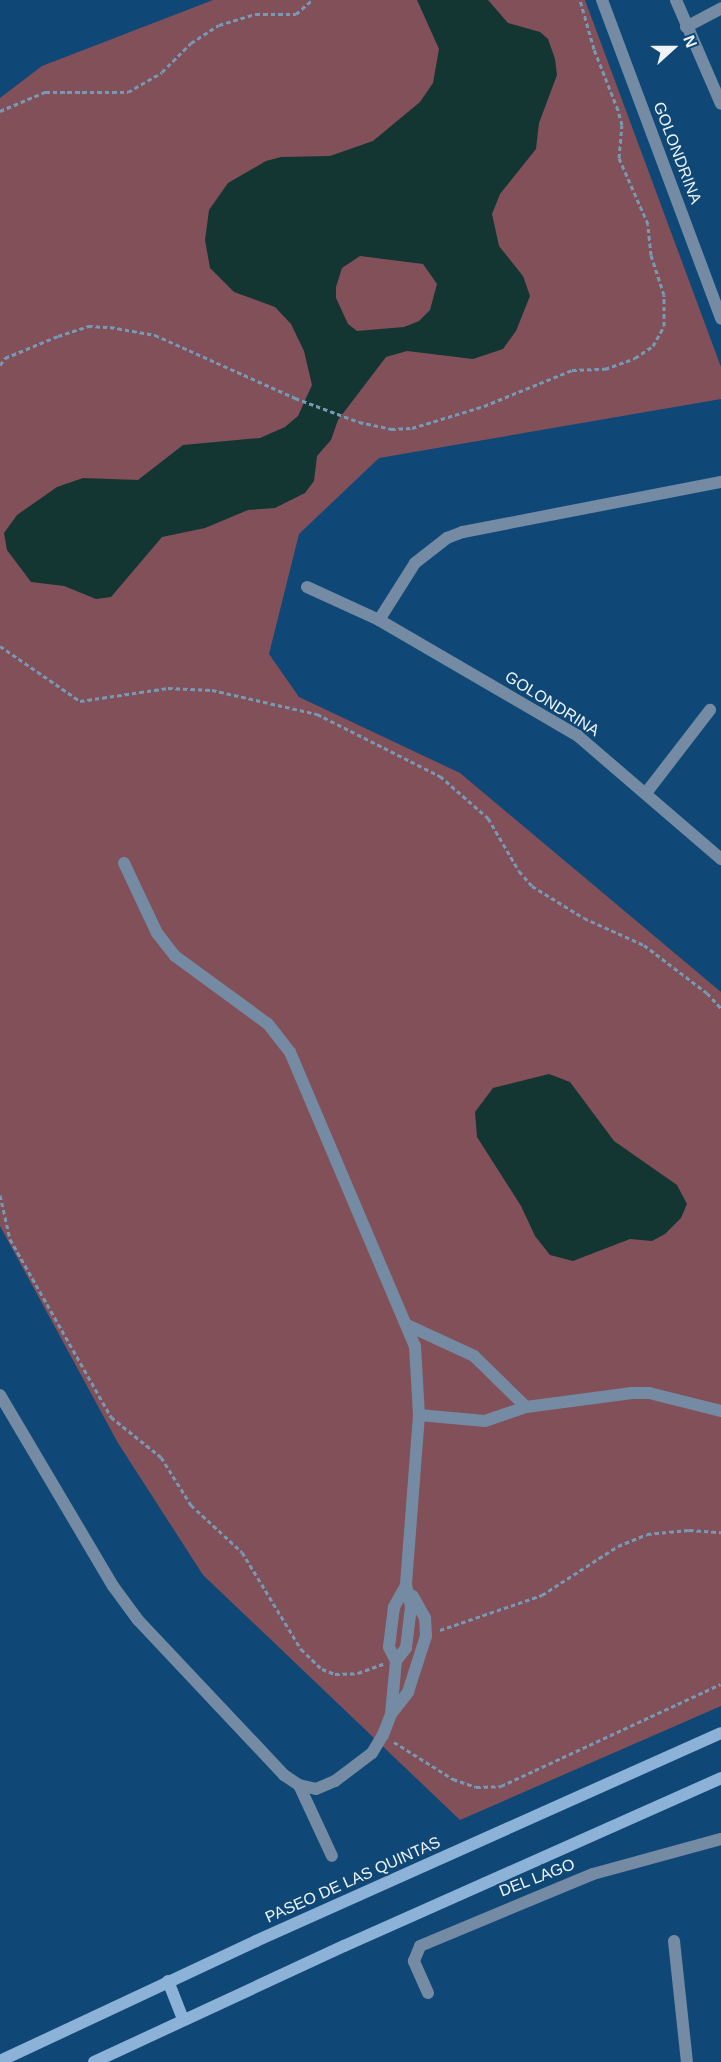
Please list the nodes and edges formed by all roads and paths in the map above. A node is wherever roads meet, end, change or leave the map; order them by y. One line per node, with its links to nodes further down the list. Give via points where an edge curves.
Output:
1 (312, 0): 8 (path, via 296,14 256,14 219,25 191,42 162,72 128,92 45,92)
2 (580, 0): 11 (path, via 618,110 621,168 648,224 651,255 664,295 664,326 653,346 605,369 572,370 484,406 412,428 359,422 295,398 155,335 111,327 88,326)
3 (602, 0): 9 (street, GOLONDRINA)
4 (676, 0): 6 (street)
5 (721, 8): 6 (street)
6 (686, 27): 7 (street)
7 (721, 104)
8 (0, 111)
9 (721, 319)
10 (0, 358): 11 (path)
11 (5, 358): 12 (path)
12 (0, 365)
13 (721, 482): 15 (street, via 447,538 415,563)
14 (307, 587): 15 (street, GOLONDRINA)
15 (379, 620): 18 (street, GOLONDRINA, via 578,736)
16 (0, 646): 21 (path, via 80,702 168,688 212,690 317,714 440,776 488,818 532,886 584,918 644,945)
17 (710, 710): 18 (street)
18 (646, 793): 19 (street, GOLONDRINA)
19 (721, 859)
20 (124, 863): 23 (street, via 157,933 176,956 268,1024 290,1052)
21 (721, 1008)
22 (0, 1195): 31 (path, via 10,1239 111,1417 161,1457 192,1505 242,1552 301,1649 322,1669 335,1674 358,1673)
23 (407, 1324): 25 (street, via 474,1356); 27 (street, via 418,1362)
24 (0, 1395): 37 (street, via 113,1586 138,1620 284,1775)
25 (526, 1407): 26 (street, via 649,1393); 27 (street, via 485,1421)
26 (721, 1411)
27 (419, 1415): 29 (street)
28 (721, 1533): 30 (path, via 689,1530 647,1534 618,1546 542,1595)
29 (406, 1585): 30 (street, via 424,1618); 31 (street, via 393,1617 389,1647)
30 (426, 1636): 33 (street, via 408,1692)
31 (396, 1661): 33 (street)
32 (721, 1684): 35 (path, via 501,1786 476,1787 453,1779)
33 (391, 1714): 35 (street)
34 (721, 1733): 41 (main road, PASEO DE LAS QUINTAS)
35 (383, 1735): 37 (street, via 372,1753 335,1781 316,1789)
36 (721, 1778): 43 (main road)
37 (299, 1785): 39 (street)
38 (721, 1839): 42 (street, DEL LAGO, via 593,1874 420,1946 414,1961)
39 (332, 1856)
40 (674, 1941): 46 (street)
41 (168, 1982): 43 (main road); 44 (main road, PASEO DE LAS QUINTAS)
42 (428, 1992)
43 (183, 2019): 45 (main road)
44 (0, 2061)
45 (94, 2062)
46 (687, 2062)

